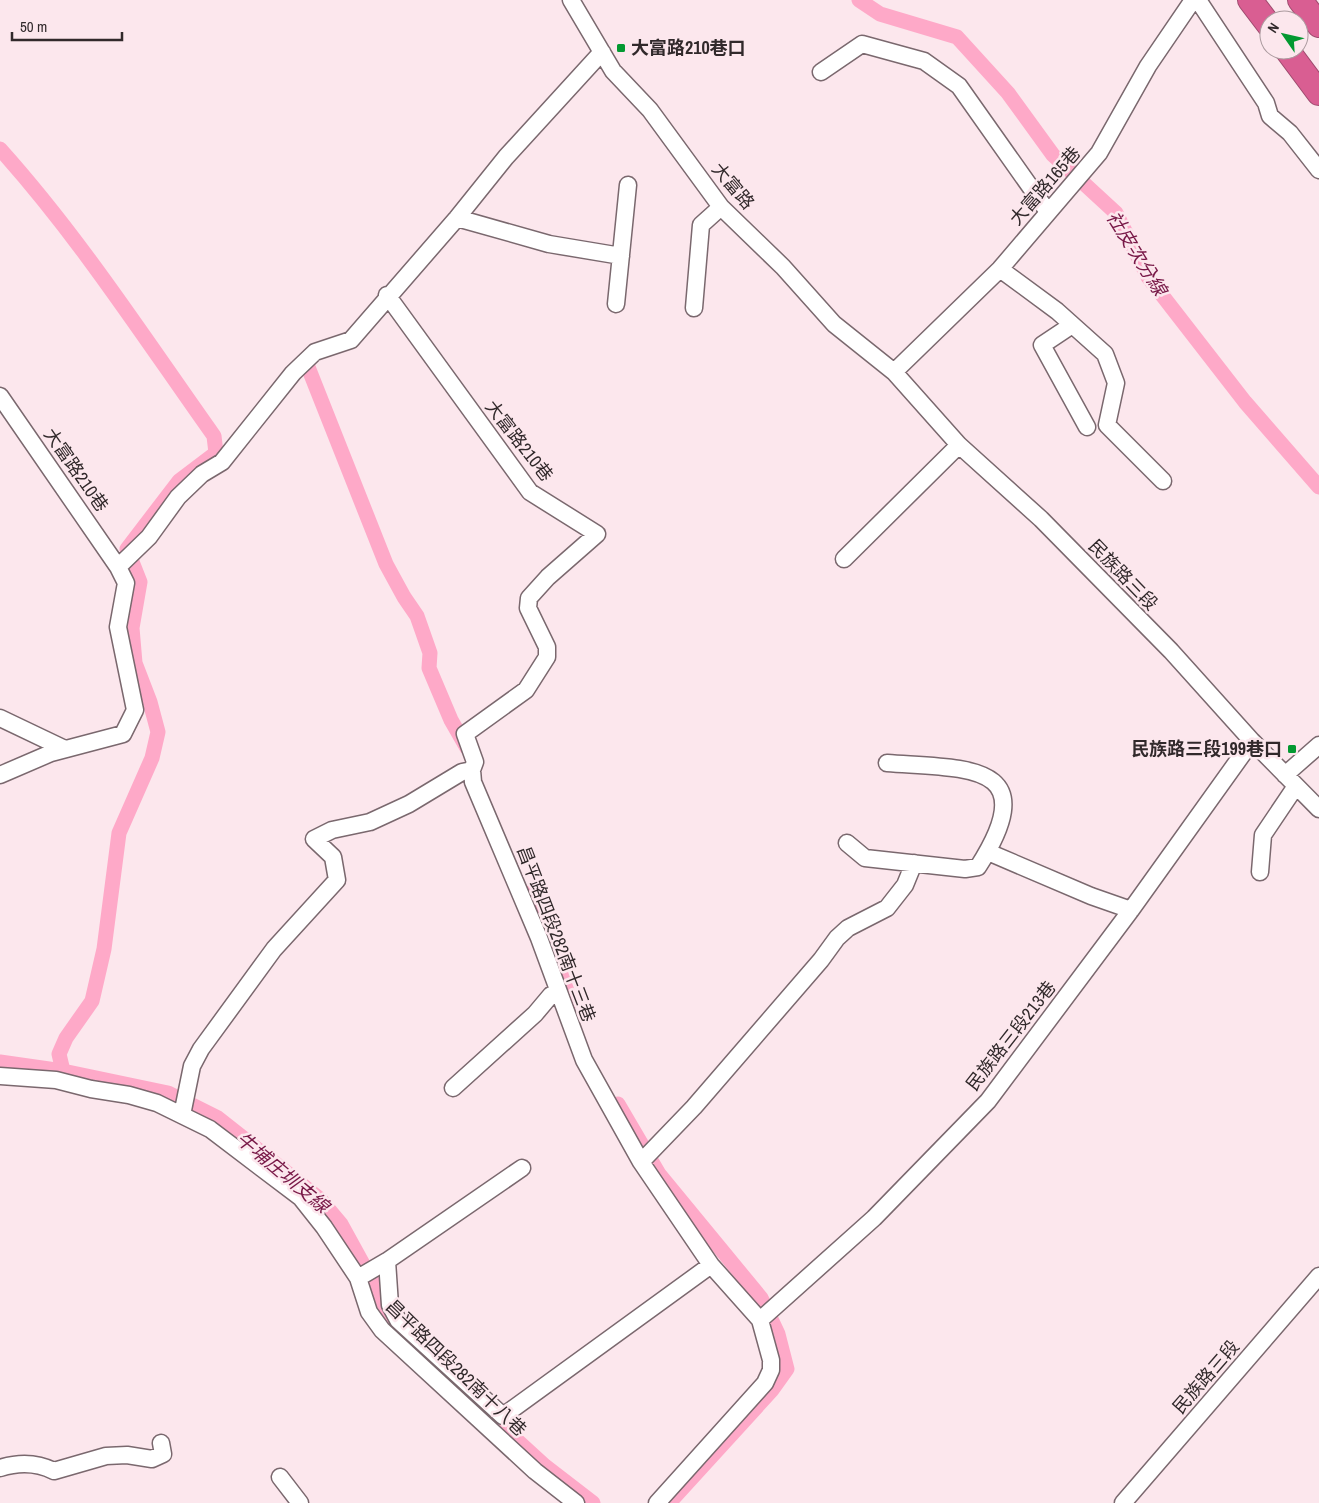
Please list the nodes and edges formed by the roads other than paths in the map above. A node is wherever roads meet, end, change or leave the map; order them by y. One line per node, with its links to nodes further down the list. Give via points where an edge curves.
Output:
1 (571, 0): 8 (street, 大富路)
2 (1194, 0): 15 (street, 大富路165巷, via 1148,66 1099,153)
3 (1198, 0): 12 (street, via 1266,103 1270,116 1290,133)
4 (1250, 0): 6 (highway)
5 (1300, 0): 7 (highway)
6 (1259, 12)
7 (1319, 25)
8 (602, 52): 14 (street, 大富路, via 613,72 650,110); 16 (street, via 506,157)
9 (1295, 60): 11 (highway)
10 (821, 72): 15 (street, via 862,44 924,61 959,86)
11 (1319, 93)
12 (1319, 170)
13 (628, 185): 17 (street)
14 (722, 207): 21 (street, via 701,225); 23 (street, 大富路, via 783,267 834,324)
15 (1048, 212): 18 (street, 大富路165巷)
16 (457, 218): 17 (street, via 549,244); 19 (street)
17 (621, 256): 20 (street)
18 (1000, 269): 22 (street); 23 (street, 大富路165巷)
19 (387, 295): 29 (street, via 351,340 315,352 293,373 222,462 202,474 178,497 149,537); 35 (street, 大富路210巷, via 530,492 597,534 529,598 528,608 547,646 547,657 526,690 465,734 475,762)
20 (616, 304)
21 (694, 308)
22 (1072, 325): 25 (street, via 1042,345); 27 (street, via 1105,354 1116,383 1107,425)
23 (894, 372): 26 (street, 民族路三段)
24 (0, 396): 29 (street, 大富路210巷)
25 (1087, 427)
26 (959, 445): 28 (street); 31 (street, 民族路三段, via 1041,519 1171,651)
27 (1162, 480)
28 (844, 559)
29 (121, 565): 33 (street, 大富路210巷, via 126,583 118,627 135,710 123,734)
30 (0, 718): 33 (street)
31 (1252, 741): 37 (street, 民族路三段); 43 (street, 民族路三段213巷)
32 (1319, 745): 37 (street)
33 (65, 749): 36 (street, 大富路210巷)
34 (887, 763): 40 (street, via 970,772 994,780 1002,791 1003,812)
35 (472, 770): 44 (street, 昌平路四段282南十三巷, via 473,782 539,938); 47 (street, via 462,772 409,804 370,822 332,830 314,839 333,857 337,880 274,949 201,1049 192,1066)
36 (0, 775)
37 (1290, 781): 38 (street, 民族路三段); 42 (street, via 1263,834)
38 (1319, 809)
39 (847, 843): 41 (street, via 866,858)
40 (988, 852): 41 (street, via 978,867 965,869); 43 (street)
41 (914, 863): 48 (street, via 906,885 887,908 848,928 837,938 694,1107)
42 (1260, 872)
43 (1131, 910): 54 (street, 民族路三段213巷, via 988,1101 874,1218)
44 (558, 992): 46 (street, via 551,995); 48 (street, 昌平路四段282南十三巷, via 584,1060)
45 (0, 1076): 47 (street, 昌平路四段282南十八巷, via 56,1080 157,1103)
46 (454, 1088)
47 (185, 1105): 52 (street, 昌平路四段282南十八巷, via 301,1198)
48 (641, 1162): 51 (street, 昌平路四段282南十三巷)
49 (522, 1168): 50 (street)
50 (387, 1262): 51 (street, via 390,1305 398,1320 503,1416); 52 (street)
51 (711, 1265): 54 (street, 昌平路四段282南十三巷)
52 (365, 1274): 59 (street, 昌平路四段282南十八巷, via 368,1312 382,1330 536,1471)
53 (1319, 1276): 61 (street, 民族路三段)
54 (760, 1320): 60 (street, 昌平路四段282南十三巷, via 771,1360 771,1370 765,1383)
55 (161, 1443): 56 (street, via 163,1454 152,1459 106,1456 54,1471 18,1462)
56 (0, 1468)
57 (280, 1477): 58 (street)
58 (300, 1503)
59 (576, 1503)
60 (657, 1503)
61 (1123, 1503)

